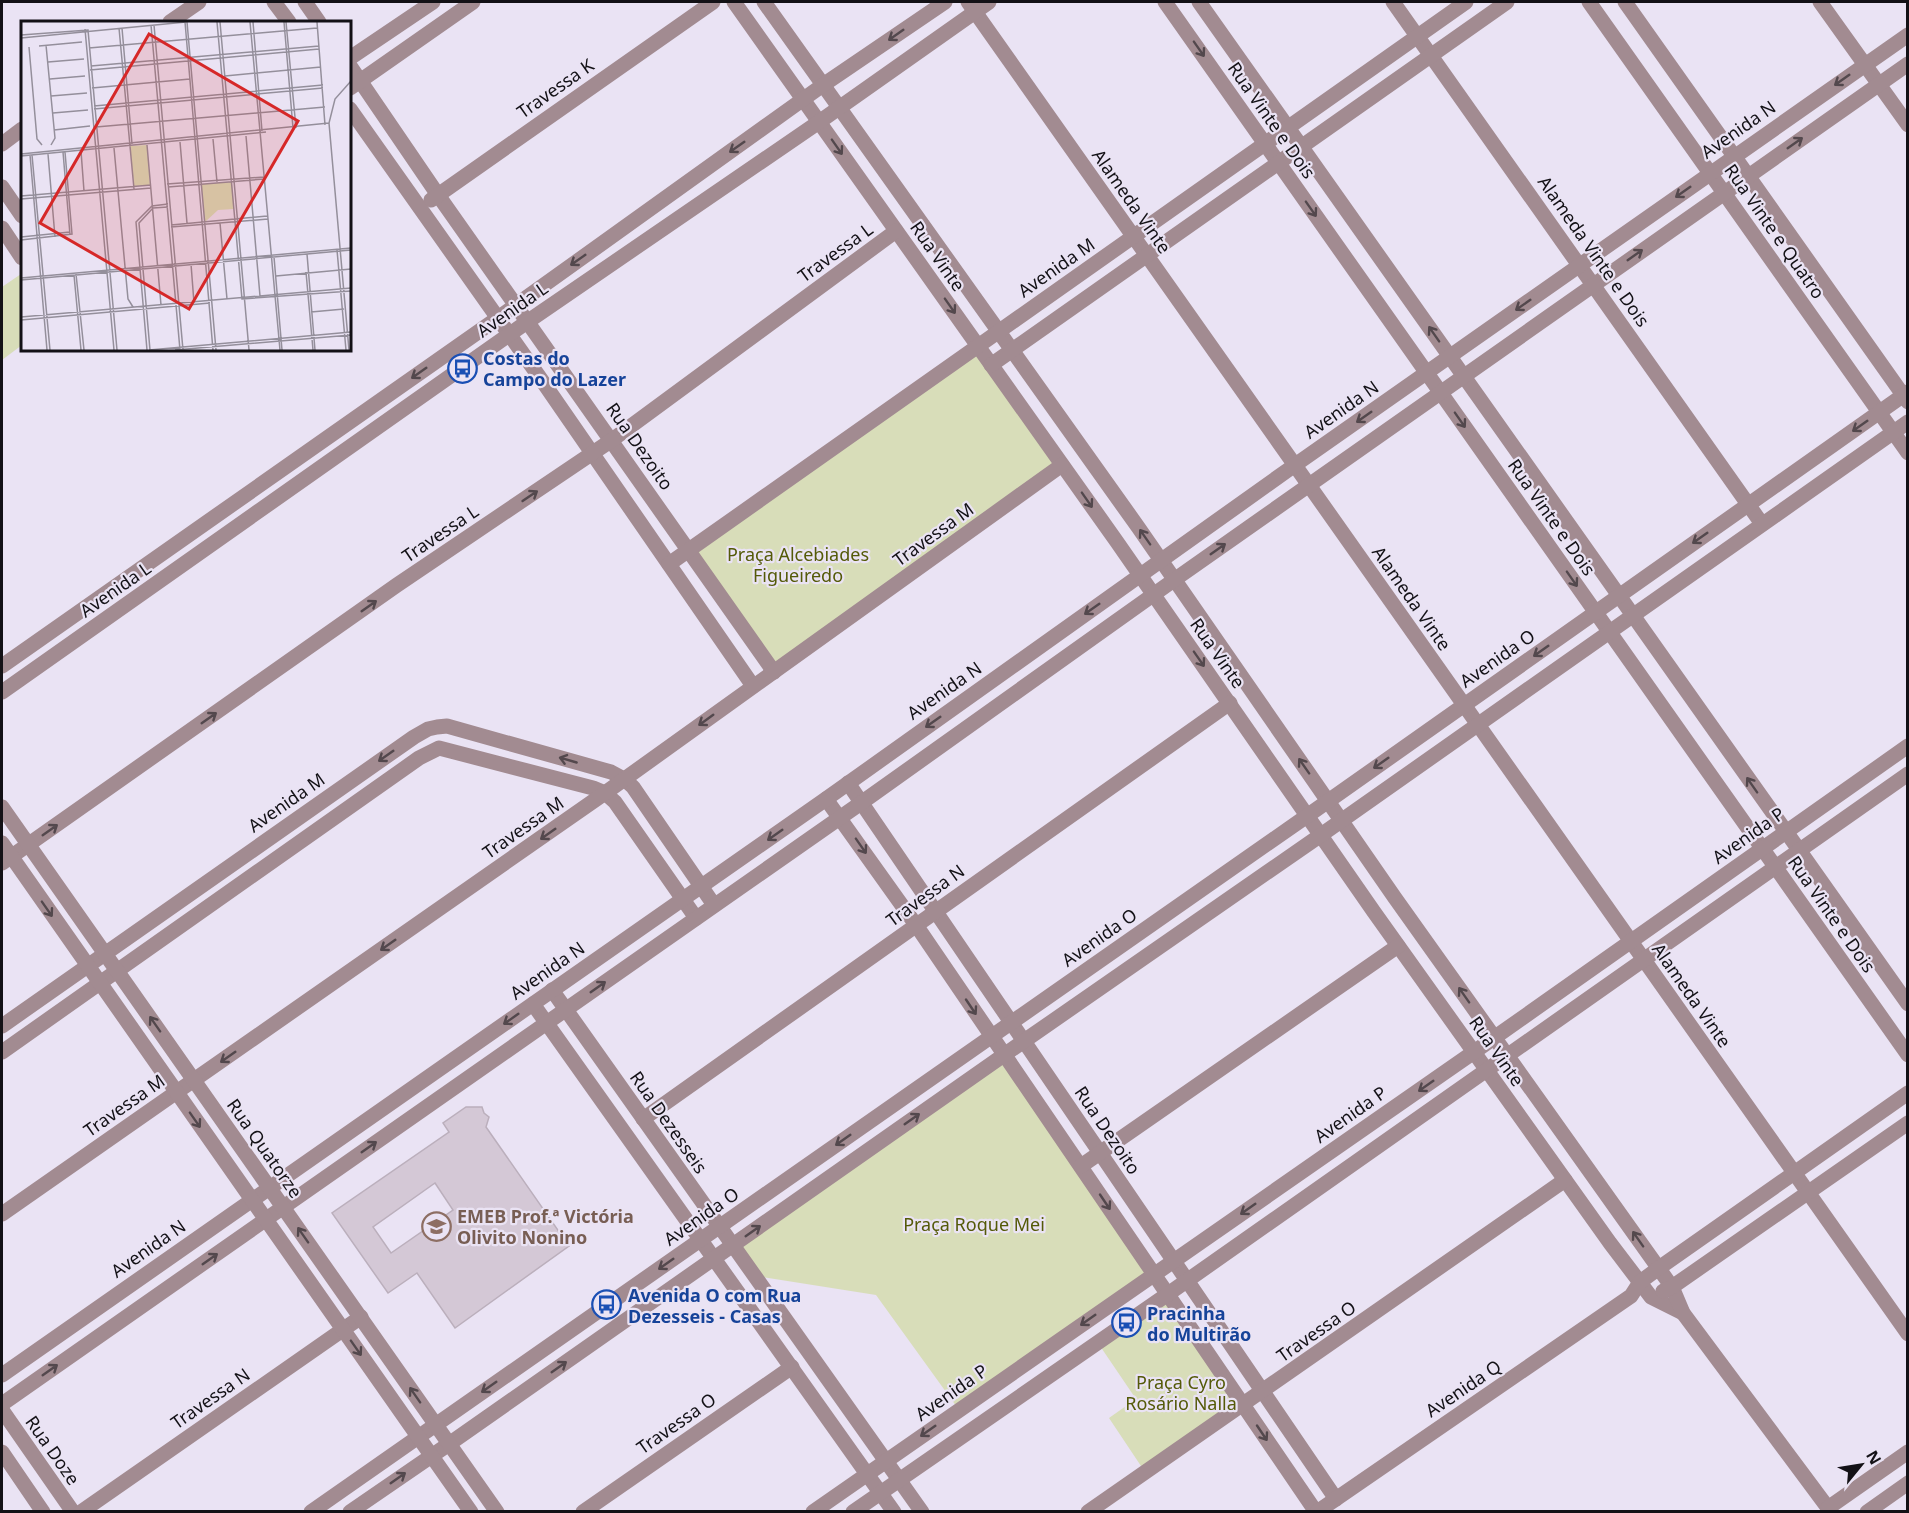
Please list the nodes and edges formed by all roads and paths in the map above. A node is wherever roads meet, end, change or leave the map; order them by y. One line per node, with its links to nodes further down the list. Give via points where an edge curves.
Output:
1 (199, 2): 20 (street)
2 (274, 2): 21 (street)
3 (305, 2): 22 (street)
4 (433, 2): 26 (street)
5 (473, 2): 29 (street)
6 (713, 2): 48 (street, Travessa K)
7 (734, 2): 32 (street, Rua Vinte)
8 (764, 2): 31 (street, Rua Vinte)
9 (945, 2): 31 (street, Avenida L, one-way to 31)
10 (988, 2): 19 (street, Avenida L)
11 (1165, 2): 39 (street, Rua Vinte e Dois, one-way to 39)
12 (1199, 2): 37 (street, Rua Vinte e Dois)
13 (1393, 2): 24 (street, Alameda Vinte e Dois)
14 (1466, 2): 24 (street, Avenida M)
15 (1508, 2): 25 (street)
16 (1589, 2): 44 (street, Rua Vinte e Quatro)
17 (1624, 2): 42 (street, Rua Vinte e Quatro)
18 (1820, 2): 27 (street)
19 (971, 6): 33 (street, Avenida L); 53 (street, Alameda Vinte)
20 (171, 21)
21 (288, 21)
22 (318, 21)
23 (1908, 35): 27 (street, Avenida N)
24 (1417, 36): 25 (street, Alameda Vinte e Dois); 37 (street, Avenida M)
25 (1431, 55): 41 (street); 56 (street, Alameda Vinte e Dois)
26 (351, 57)
27 (1865, 64): 30 (street); 42 (street, Avenida N, one-way to 42)
28 (1908, 64): 30 (street)
29 (355, 84): 48 (street, Rua Dezoito)
30 (1879, 84): 36 (street); 45 (street, one-way to 30)
31 (823, 85): 32 (street, Avenida L); 33 (street, Rua Vinte)
32 (803, 99): 35 (street, Rua Vinte); 58 (street, Avenida L, one-way to 58)
33 (839, 107): 35 (street, Avenida L); 61 (street, Rua Vinte)
34 (351, 110): 49 (street)
35 (819, 122): 52 (street, Rua Vinte, one-way to 52); 60 (street, Avenida L)
36 (1908, 125)
37 (1288, 127): 39 (street, Avenida M); 41 (street, Rua Vinte e Dois)
38 (21, 130): 40 (street)
39 (1265, 143): 43 (street, Rua Vinte e Dois); 53 (street, Avenida M)
40 (2, 144)
41 (1302, 147): 43 (street); 65 (street, Rua Vinte e Dois, one-way to 41)
42 (1734, 156): 44 (street, Avenida N); 45 (street, Rua Vinte e Quatro)
43 (1279, 163): 55 (street); 67 (street, Rua Vinte e Dois, one-way to 67)
44 (1710, 173): 47 (street, Rua Vinte e Quatro); 56 (street, Avenida N, one-way to 56)
45 (1748, 176): 47 (street); 70 (street, Rua Vinte e Quatro)
46 (2, 187): 50 (street)
47 (1724, 193): 57 (street, one-way to 47); 71 (street, Rua Vinte e Quatro)
48 (438, 195): 49 (street, Travessa K); 58 (street, Rua Dezoito)
49 (420, 207): 59 (street)
50 (21, 215)
51 (2, 228): 54 (street)
52 (896, 231): 63 (street, Rua Vinte, one-way to 63); 74 (street, Travessa L)
53 (1133, 236): 55 (street, Alameda Vinte); 61 (street, Avenida M)
54 (21, 256)
55 (1147, 256): 64 (street); 78 (street, Alameda Vinte)
56 (1579, 265): 57 (street, Alameda Vinte e Dois); 65 (street, Avenida N, one-way to 65)
57 (1593, 285): 68 (street); 80 (street, Alameda Vinte e Dois)
58 (515, 304): 59 (street, Avenida L); 60 (street, Rua Dezoito)
59 (498, 318): 62 (street); 83 (street, Avenida L, one-way to 83)
60 (527, 322): 62 (street, Avenida L); 74 (street, Rua Dezoito)
61 (998, 331): 63 (street, Avenida M); 64 (street, Rua Vinte)
62 (509, 335): 75 (street); 86 (street, Avenida L)
63 (978, 346): 66 (street, Rua Vinte); 82 (street, Avenida M)
64 (1012, 350): 66 (street); 84 (street, Rua Vinte, one-way to 64)
65 (1450, 357): 67 (street, Avenida N); 68 (street, Rua Vinte e Dois)
66 (992, 365): 77 (street, Rua Vinte)
67 (1427, 373): 69 (street, Rua Vinte e Dois); 78 (street, Avenida N, one-way to 78)
68 (1464, 376): 69 (street); 90 (street, Rua Vinte e Dois)
69 (1441, 392): 79 (street); 91 (street, Rua Vinte e Dois, one-way to 91)
70 (1906, 397): 71 (street, Avenida O)
71 (1879, 412): 73 (street, Rua Vinte e Quatro); 80 (street, Avenida O, one-way to 80)
72 (1908, 422): 73 (street)
73 (1893, 432): 76 (street, Rua Vinte e Quatro); 81 (street)
74 (612, 440): 75 (street, Travessa L); 82 (street, Rua Dezoito)
75 (592, 453): 85 (street); 118 (street, Travessa L, one-way to 75, via 397,585)
76 (1908, 453)
77 (1062, 465): 87 (street, Rua Vinte, one-way to 87); 95 (street, Travessa M)
78 (1295, 465): 79 (street, Alameda Vinte); 84 (street, Avenida N)
79 (1309, 485): 88 (street, one-way to 79); 99 (street, Alameda Vinte)
80 (1748, 505): 81 (street, Alameda Vinte e Dois); 90 (street, Avenida O, one-way to 90)
81 (1762, 524): 92 (street)
82 (690, 550): 85 (street, Avenida M); 95 (street, Rua Dezoito)
83 (163, 553): 86 (street); 94 (street, Avenida L)
84 (1161, 560): 87 (street, Avenida N); 88 (street, Rua Vinte)
85 (669, 564): 96 (street)
86 (176, 569): 97 (street, Avenida L)
87 (1140, 575): 89 (street, Rua Vinte); 106 (street, Avenida N, one-way to 106)
88 (1174, 580): 89 (street); 109 (street, Rua Vinte, one-way to 88)
89 (1154, 594): 98 (street, Rua Vinte, one-way to 98); 110 (street)
90 (1619, 596): 91 (street, Avenida O); 92 (street, Rua Vinte e Dois)
91 (1596, 612): 93 (street, Rua Vinte e Dois); 99 (street, Avenida O, one-way to 99)
92 (1633, 616): 93 (street); 115 (street, Rua Vinte e Dois, one-way to 92)
93 (1610, 632): 100 (street); 119 (street, Rua Vinte e Dois)
94 (2, 666)
95 (774, 672): 96 (street, Travessa M)
96 (753, 686): 105 (street, Travessa M, one-way to 105)
97 (2, 692)
98 (1230, 703): 112 (street, Rua Vinte); 126 (street, Travessa N)
99 (1464, 705): 100 (street, Alameda Vinte); 109 (street, Avenida O, one-way to 109)
100 (1478, 724): 114 (street); 129 (street, Alameda Vinte)
101 (428, 729): 103 (street); 105 (street, one-way to 101, via 447,726); 131 (street, Avenida M, one-way to 131)
102 (1908, 746): 115 (street, Avenida P)
103 (432, 750): 107 (street, via 445,748); 134 (street)
104 (1908, 774): 120 (street)
105 (624, 778): 107 (street, Travessa M); 123 (street)
106 (848, 783): 108 (street, Avenida N); 110 (street, Rua Dezoito)
107 (605, 793): 124 (street); 152 (street, Travessa M, one-way to 152)
108 (826, 799): 113 (street); 123 (street, Avenida N, one-way to 123)
109 (1328, 801): 112 (street, Avenida O); 114 (street, Rua Vinte)
110 (861, 803): 113 (street); 126 (street, Rua Dezoito)
111 (2, 807): 118 (street, Rua Quatorze)
112 (1307, 816): 116 (street, Rua Vinte); 140 (street, Avenida O)
113 (840, 817): 125 (street); 128 (street, one-way to 128)
114 (1342, 820): 116 (street); 144 (street, Rua Vinte, one-way to 114)
115 (1785, 832): 119 (street, Avenida P); 120 (street, Rua Vinte e Dois)
116 (1321, 835): 130 (street, Rua Vinte); 145 (street)
117 (2, 843): 121 (street)
118 (29, 845): 121 (street, Travessa L); 131 (street, Rua Quatorze)
119 (1762, 849): 122 (street, Rua Vinte e Dois); 129 (street, Avenida P)
120 (1799, 850): 122 (street); 138 (street, Rua Vinte e Dois)
121 (6, 860): 133 (street, one-way to 133)
122 (1775, 867): 132 (street); 150 (street, Rua Vinte e Dois)
123 (701, 886): 124 (street, Avenida N); 125 (street)
124 (682, 900): 127 (street); 136 (street, Avenida N)
125 (714, 905): 127 (street)
126 (936, 910): 128 (street, Travessa N); 140 (street, Rua Dezoito)
127 (696, 918): 139 (street, one-way to 127)
128 (916, 925): 143 (street, one-way to 143); 155 (street, Travessa N)
129 (1631, 941): 132 (street, Alameda Vinte); 144 (street, Avenida P)
130 (1398, 946): 147 (street, Rua Vinte); 157 (street)
131 (105, 953): 133 (street, Avenida M); 134 (street, Rua Quatorze)
132 (1643, 959): 149 (street); 159 (street, Alameda Vinte)
133 (87, 966): 135 (street); 142 (street, Avenida M)
134 (117, 970): 135 (street); 152 (street, Rua Quatorze, one-way to 134)
135 (100, 983): 146 (street); 153 (street)
136 (552, 990): 137 (street, Avenida N); 139 (street, Rua Dezesseis)
137 (533, 1004): 141 (street); 161 (street, Avenida N, one-way to 161)
138 (1908, 1004)
139 (566, 1010): 141 (street); 155 (street, Rua Dezesseis)
140 (1011, 1022): 143 (street, Avenida O); 145 (street, Rua Dezoito)
141 (547, 1023): 165 (street, one-way to 141); 170 (street)
142 (2, 1026)
143 (991, 1036): 148 (street); 169 (street, Avenida O, one-way to 169)
144 (1495, 1038): 147 (street, Avenida P); 149 (street, Rua Vinte)
145 (1024, 1041): 148 (street); 157 (street, Rua Dezoito)
146 (2, 1052)
147 (1474, 1053): 151 (street, Rua Vinte); 163 (street, Avenida P, one-way to 163)
148 (1004, 1055): 158 (street); 171 (street, one-way to 148)
149 (1507, 1055): 151 (street); 174 (street, Rua Vinte, one-way to 149)
150 (1908, 1055)
151 (1486, 1070): 160 (street, Rua Vinte); 167 (street)
152 (194, 1080): 153 (street, Travessa M); 161 (street, Rua Quatorze)
153 (176, 1092): 164 (street, one-way to 164); 166 (street, Travessa M)
154 (1908, 1093): 159 (street, Avenida Q)
155 (643, 1119): 169 (street, Rua Dezesseis)
156 (1908, 1123): 162 (street)
157 (1101, 1153): 158 (street); 173 (street, Rua Dezoito)
158 (1081, 1166): 175 (street, one-way to 175)
159 (1794, 1172): 162 (street, Alameda Vinte); 174 (street, Avenida Q)
160 (1565, 1180): 177 (street, Rua Vinte); 190 (street, Travessa O)
161 (269, 1187): 164 (street, Avenida N); 165 (street, Rua Quatorze)
162 (1808, 1193): 178 (street); 185 (street, Alameda Vinte)
163 (1270, 1194): 167 (street); 173 (street, Avenida P, one-way to 173)
164 (252, 1200): 168 (street); 189 (street, Avenida N)
165 (283, 1207): 168 (street); 183 (street, Rua Quatorze, one-way to 165)
166 (2, 1214)
167 (1282, 1214): 176 (street)
168 (266, 1220): 184 (street); 191 (street, one-way to 168)
169 (720, 1227): 170 (street, Avenida O); 171 (street, Rua Dezesseis)
170 (701, 1239): 172 (street); 194 (street, Avenida O, one-way to 194)
171 (733, 1245): 172 (street); 200 (street, Rua Dezesseis)
172 (714, 1258): 187 (street); 196 (street, one-way to 172)
173 (1173, 1261): 175 (street, Avenida P); 176 (street, Rua Dezoito)
174 (1659, 1268): 177 (street, Avenida Q); 178 (street, Rua Vinte)
175 (1154, 1274): 179 (street); 186 (street, Avenida P, one-way to 186)
176 (1187, 1281): 179 (street); 190 (street, Rua Dezoito)
177 (1640, 1282): 180 (street, Avenida Q); 181 (street, Rua Vinte)
178 (1672, 1287): 181 (street); 182 (street, Rua Vinte)
179 (1168, 1294): 188 (street); 192 (street)
180 (1632, 1296): 181 (street); 205 (street, Avenida Q)
181 (1651, 1296): 182 (street, Rua Vinte)
182 (1683, 1313): 206 (street, Rua Vinte)
183 (360, 1317): 184 (street, Travessa N); 194 (street, Rua Quatorze, one-way to 183)
184 (343, 1329): 195 (street, one-way to 195); 209 (street, Travessa N)
185 (1908, 1334)
186 (1041, 1352): 188 (street); 200 (street, Avenida P, one-way to 200)
187 (792, 1367): 201 (street); 214 (street, Travessa O)
188 (1056, 1371): 202 (street)
189 (2, 1375)
190 (1263, 1392): 192 (street, Travessa O); 205 (street, Rua Dezoito)
191 (2, 1404)
192 (1243, 1404): 219 (street, Travessa O); 220 (street, one-way to 220)
193 (2, 1410): 208 (street, Rua Doze)
194 (435, 1424): 195 (street, Avenida O); 196 (street, Rua Quatorze)
195 (418, 1437): 199 (street); 210 (street, Avenida O)
196 (450, 1444): 199 (street); 213 (street, Rua Quatorze)
197 (2, 1452): 207 (street)
198 (1908, 1452): 206 (street)
199 (432, 1455): 211 (street, one-way to 199); 212 (street)
200 (886, 1461): 201 (street, Avenida P); 202 (street, Rua Dezesseis)
201 (867, 1474): 204 (street); 215 (street, Avenida P)
202 (899, 1479): 204 (street); 218 (street, Rua Dezesseis)
203 (1908, 1483): 221 (street)
204 (880, 1492): 216 (street); 217 (street)
205 (1336, 1499): 220 (street, Avenida Q)
206 (1830, 1510)
207 (43, 1512)
208 (73, 1512)
209 (81, 1512)
210 (311, 1512)
211 (350, 1512)
212 (471, 1512)
213 (497, 1512)
214 (583, 1512)
215 (813, 1512)
216 (853, 1512)
217 (894, 1512)
218 (922, 1512)
219 (1088, 1512)
220 (1316, 1512)
221 (1867, 1512)

